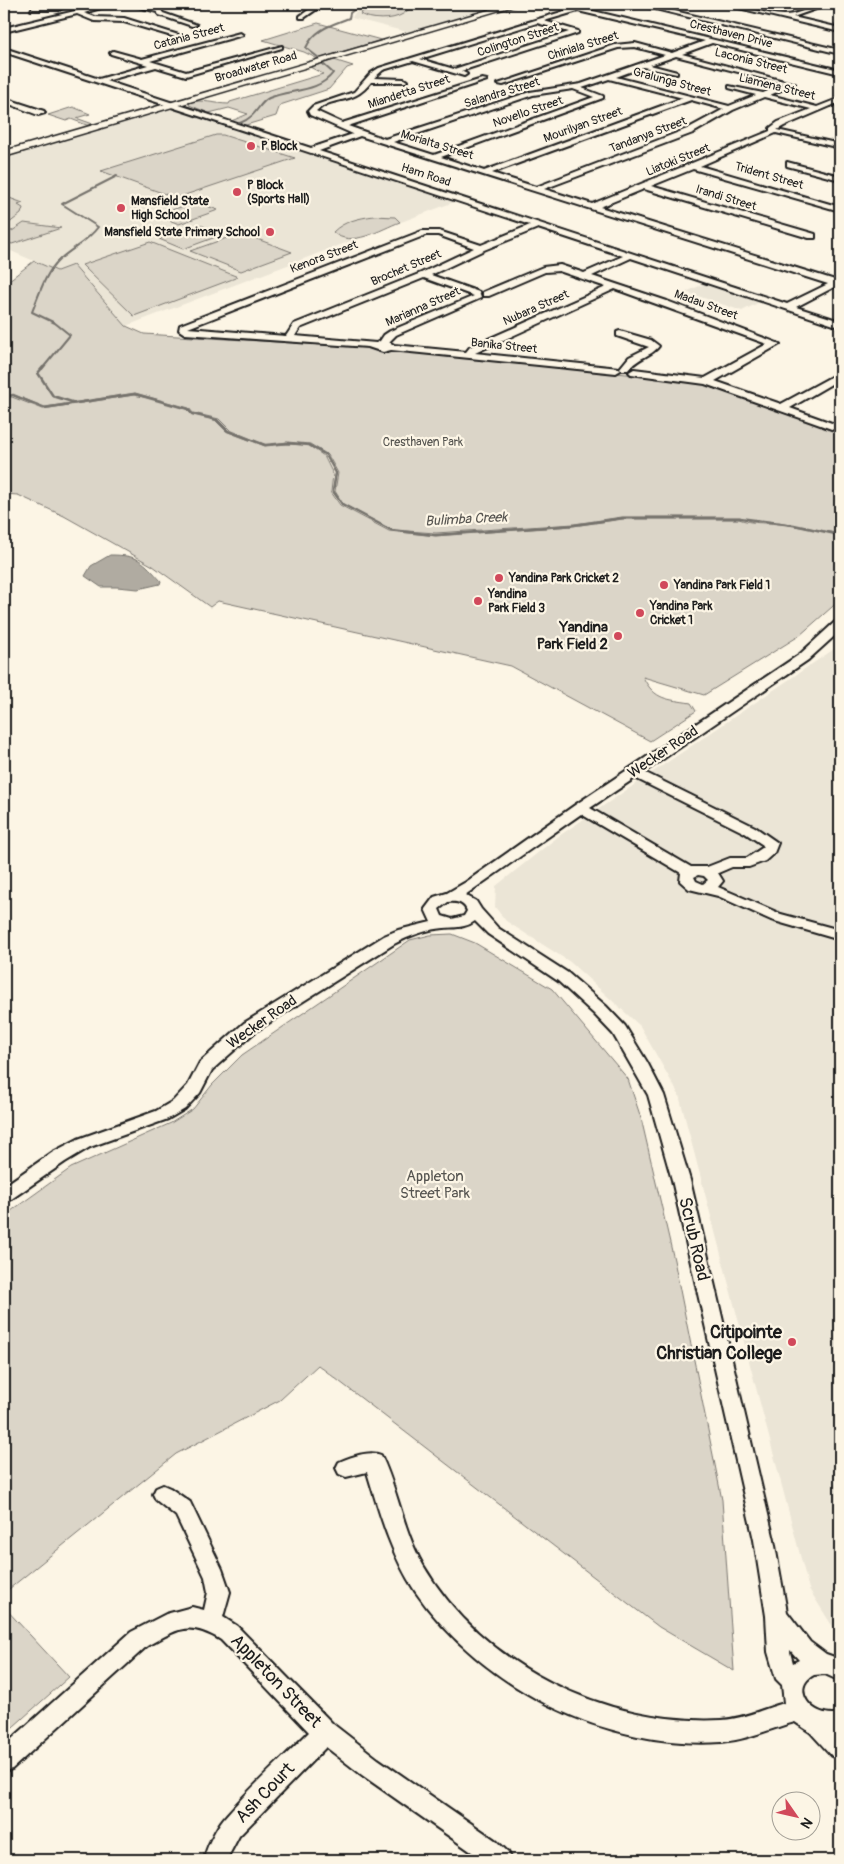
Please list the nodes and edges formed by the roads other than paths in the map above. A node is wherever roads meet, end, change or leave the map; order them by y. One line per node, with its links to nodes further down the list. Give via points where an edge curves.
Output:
1 (111, 4): 15 (street)
2 (131, 4): 20 (street)
3 (321, 4): 16 (street)
4 (516, 4): 52 (main road, Broadwater Road)
5 (558, 4): 14 (street, Cresthaven Drive)
6 (594, 4): 14 (street, Morialta Street)
7 (638, 4): 29 (street)
8 (725, 4): 12 (street)
9 (748, 4): 12 (street)
10 (827, 4): 17 (street)
11 (61, 6): 13 (street)
12 (738, 7): 17 (street)
13 (33, 8)
14 (578, 9): 18 (street, Morialta Street); 26 (street, Cresthaven Drive)
15 (77, 12): 22 (street); 25 (street, via 94,20 124,20)
16 (302, 17)
17 (785, 18): 21 (street)
18 (537, 21): 32 (street, Morialta Street); 36 (street, Colington Street, via 576,32)
19 (840, 23): 21 (street)
20 (194, 25)
21 (827, 28): 23 (street)
22 (4, 30)
23 (840, 30)
24 (240, 35): 33 (street, Catania Street)
25 (175, 37)
26 (712, 41): 31 (street, Salandra Street); 37 (street, Cresthaven Drive)
27 (280, 47): 34 (street, via 186,74)
28 (6, 52): 42 (street, Ham Road)
29 (840, 52)
30 (113, 53): 33 (street)
31 (674, 54): 35 (street, Salandra Street); 44 (street, Chiniala Street, via 635,45 617,46); 48 (street, Laconia Street, via 792,84)
32 (412, 59): 36 (street); 40 (street, Morialta Street, via 381,69)
33 (144, 61): 34 (street)
34 (157, 65): 42 (street)
35 (643, 65): 38 (street); 39 (street, Salandra Street)
36 (456, 71): 41 (street)
37 (840, 72)
38 (675, 73)
39 (610, 77): 46 (street, Salandra Street); 49 (street, Gralunga Street)
40 (370, 80): 43 (street); 56 (street, Morialta Street, via 360,92 313,108 313,113)
41 (484, 80): 44 (street); 56 (street, Miandetta Street)
42 (99, 81): 52 (street, Ham Road)
43 (404, 81)
44 (501, 84): 47 (street)
45 (730, 87): 48 (street, Liamena Street)
46 (574, 88): 47 (street, Salandra Street); 63 (street, Novello Street, via 602,97)
47 (532, 93): 59 (street, Salandra Street)
48 (764, 95): 53 (street, Tandanya Street); 54 (street, Liamena Street)
49 (690, 98): 53 (street, Gralunga Street); 66 (street, Mourilyan Street)
50 (4, 100): 55 (street)
51 (839, 102): 54 (street, Liatoki Street)
52 (170, 105): 61 (street, Ham Road); 62 (main road, Broadwater Road)
53 (730, 108): 69 (street, Tandanya Street, via 690,131)
54 (818, 109): 57 (street, Liatoki Street, via 781,124)
55 (42, 113)
56 (341, 126): 58 (street, Morialta Street)
57 (775, 132): 60 (street); 65 (street, Liatoki Street)
58 (360, 134): 59 (street, Morialta Street); 61 (street)
59 (385, 142): 63 (street, Morialta Street)
60 (840, 146)
61 (310, 151): 72 (street, Ham Road)
62 (4, 154)
63 (434, 157): 66 (street, Morialta Street)
64 (790, 164): 67 (street)
65 (692, 166): 68 (street, Liatoki Street); 71 (street, Trident Street)
66 (485, 173): 69 (street, Morialta Street)
67 (840, 178)
68 (644, 186): 70 (street, Liatoki Street); 73 (street, Irandi Street)
69 (537, 189): 70 (street, Morialta Street)
70 (592, 207): 79 (street, Morialta Street)
71 (840, 208)
72 (538, 225): 74 (street, Brochet Street); 75 (street, Ham Road)
73 (806, 233)
74 (481, 248): 77 (street, Brochet Street); 84 (street, Kenora Street, via 439,233 425,232 186,324)
75 (632, 255): 78 (street); 82 (street, Ham Road)
76 (555, 267): 78 (street, Madau Street); 81 (street, Marianna Street)
77 (424, 275): 81 (street); 86 (street, Brochet Street, via 297,326)
78 (585, 276): 80 (street, Madau Street)
79 (838, 282): 82 (street)
80 (616, 286): 88 (street, Nubara Street, via 473,349); 91 (street, Madau Street, via 775,344)
81 (480, 295): 87 (street, Marianna Street, via 393,333)
82 (788, 306): 83 (street, Ham Road)
83 (840, 324)
84 (184, 330): 86 (street, Banika Street)
85 (620, 334): 89 (street, via 654,346 632,359)
86 (289, 338): 87 (street, Banika Street)
87 (383, 345): 88 (street, Banika Street)
88 (469, 355): 89 (street, Banika Street)
89 (625, 370): 91 (street, Banika Street)
90 (840, 375): 92 (street)
91 (707, 381): 92 (street, Banika Street)
92 (782, 408): 93 (street, Banika Street)
93 (840, 429)
94 (840, 624): 95 (street, Wecker Road, via 804,657)
95 (634, 772): 96 (street, Wecker Road); 98 (street, via 771,842 769,850 760,858 749,863 730,862)
96 (580, 808): 97 (street); 99 (street, Wecker Road)
97 (689, 872): 98 (street); 100 (street, via 686,878 689,884)
98 (710, 872): 100 (street, via 716,881)
99 (484, 877): 101 (street, Wecker Road); 103 (street)
100 (708, 888): 107 (street, via 774,917)
101 (451, 896): 102 (street, Wecker Road, via 438,900); 103 (street, via 465,899)
102 (432, 909): 104 (street, via 434,917); 106 (street, Wecker Road)
103 (474, 909): 104 (street, Wecker Road, via 469,919); 105 (street, Scrub Road)
104 (451, 923): 105 (street, Scrub Road); 106 (street, Wecker Road)
105 (493, 931): 111 (street, Scrub Road, via 534,956 582,992 618,1030 656,1095 717,1335 764,1540)
106 (403, 933): 108 (street, Wecker Road, via 250,1027 206,1066 194,1089 179,1105 162,1115 84,1143)
107 (840, 934)
108 (4, 1195)
109 (346, 1468): 115 (street, via 379,1460 401,1542 423,1584 461,1632 505,1667 552,1696 599,1714 665,1731 724,1731)
110 (163, 1494): 112 (street, via 183,1509 215,1576 218,1592)
111 (776, 1616): 113 (street, Scrub Road, via 802,1649); 114 (street, Scrub Road, via 778,1652 784,1671)
112 (210, 1622): 118 (street, Appleton Street, via 229,1632); 120 (street, Appleton Street, via 192,1618 166,1624 139,1640)
113 (831, 1666): 114 (street, via 804,1667)
114 (793, 1680): 115 (street, via 792,1696)
115 (799, 1710): 116 (street)
116 (818, 1724): 117 (street); 119 (street)
117 (840, 1724)
118 (325, 1732): 121 (street, Ash Court, via 231,1828 216,1856); 122 (street, Appleton Street, via 488,1848)
119 (840, 1748)
120 (4, 1761)
121 (217, 1860)
122 (500, 1860)

